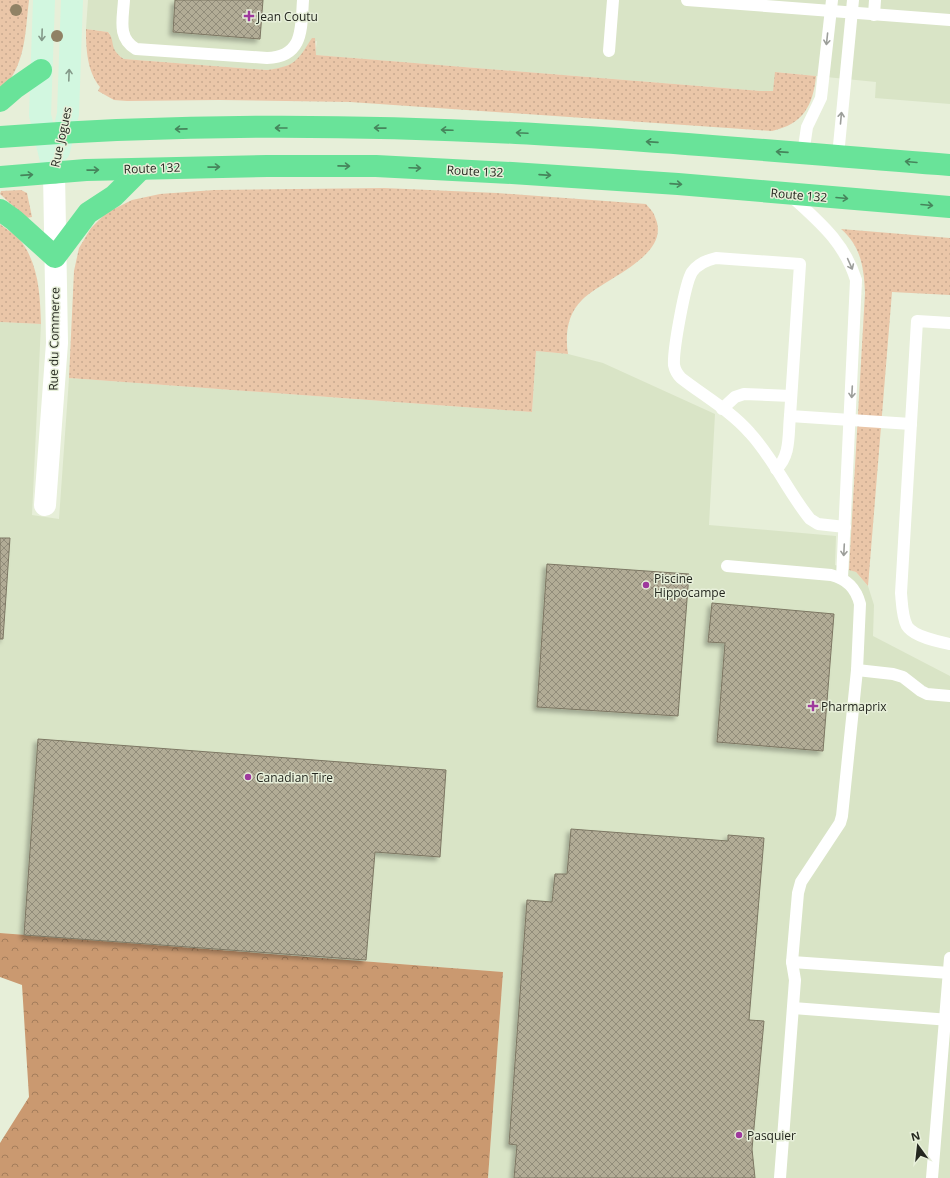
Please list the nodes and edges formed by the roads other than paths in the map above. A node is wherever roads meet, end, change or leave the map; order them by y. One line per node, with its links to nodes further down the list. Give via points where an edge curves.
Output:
1 (44, 0): 15 (street, Rue Jogues, one-way to 15)
2 (72, 0): 17 (street, Rue Jogues, one-way to 2, via 68,114)
3 (124, 0): 4 (lane, via 123,34 126,41 136,50 267,58 280,56 297,45 300,38)
4 (303, 0)
5 (613, 0): 14 (lane)
6 (687, 0): 9 (lane)
7 (853, 0): 11 (lane)
8 (875, 0): 12 (lane)
9 (723, 1): 10 (lane)
10 (831, 6): 11 (lane); 19 (lane, one-way to 19, via 821,98 807,127)
11 (852, 13): 12 (lane); 20 (lane, one-way to 11)
12 (874, 15): 13 (lane)
13 (950, 20)
14 (609, 51)
15 (41, 70): 16 (highway); 17 (street, Rue Jogues, via 40,115)
16 (0, 101)
17 (54, 133): 18 (highway); 19 (highway, one-way to 17, via 431,129 254,128); 23 (street, Rue Jogues)
18 (0, 137)
19 (803, 154): 20 (highway)
20 (838, 156): 21 (highway, one-way to 20)
21 (950, 165)
22 (141, 169): 23 (highway, Route 132, one-way to 22); 25 (highway, Route 132, one-way to 25, via 390,167 560,176); 28 (highway, via 114,196 88,213)
23 (54, 173): 24 (highway, Route 132, one-way to 23); 28 (street, Rue du Commerce)
24 (0, 177)
25 (789, 194): 26 (highway, Route 132, one-way to 26); 33 (lane, one-way to 33, via 838,241 856,280)
26 (950, 207)
27 (0, 210): 28 (highway)
28 (55, 257): 36 (street, Rue du Commerce, via 56,343)
29 (950, 323): 34 (lane, via 917,321)
30 (791, 396): 31 (lane, via 744,394 735,397); 31 (lane, via 800,264 716,258 700,264 690,276 674,364 681,378); 32 (lane)
31 (722, 409): 35 (lane, via 750,433)
32 (790, 416): 33 (lane); 35 (lane, via 788,449 782,464)
33 (850, 420): 34 (lane); 37 (lane)
34 (912, 424): 40 (lane, via 901,592 903,613 908,627 925,637)
35 (776, 469): 37 (lane, via 810,519 818,524)
36 (45, 504)
37 (845, 527): 39 (lane, one-way to 39)
38 (727, 566): 39 (lane)
39 (842, 578): 41 (lane, via 853,587 860,604)
40 (950, 644)
41 (857, 670): 42 (lane, via 893,674 903,677 927,694); 44 (lane, via 842,816 801,882)
42 (950, 696)
43 (950, 958): 45 (lane)
44 (792, 962): 45 (lane); 46 (lane, via 795,980)
45 (949, 973): 47 (lane)
46 (793, 1008): 47 (lane); 48 (lane)
47 (947, 1020): 49 (lane)
48 (780, 1178)
49 (932, 1178)

